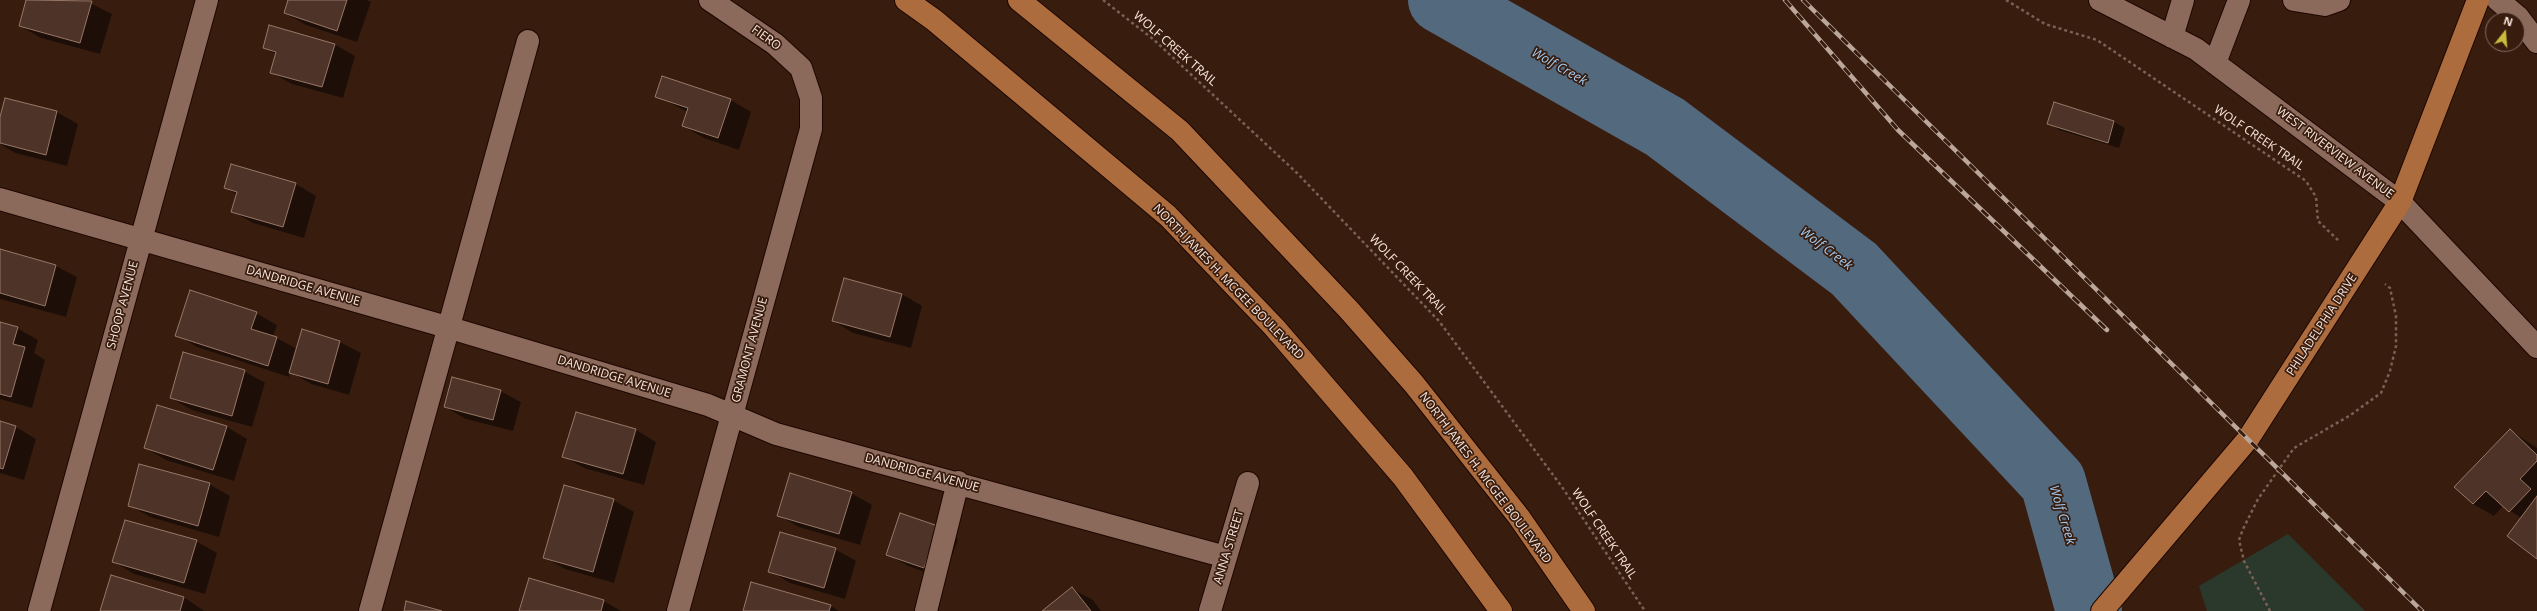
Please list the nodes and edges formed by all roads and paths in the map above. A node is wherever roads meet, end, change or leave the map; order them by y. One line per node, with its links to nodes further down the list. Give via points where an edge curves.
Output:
1 (207, 0): 21 (street, SHOOP AVENUE)
2 (710, 0): 18 (street, FIERO, via 780,48 801,68)
3 (906, 0): 34 (main road, NORTH JAMES H. MCGEE BOULEVARD, via 934,20 1173,221 1274,327 1403,477)
4 (1019, 0): 35 (main road, NORTH JAMES H. MCGEE BOULEVARD, via 1180,131 1349,310 1414,384 1519,517)
5 (1103, 0): 36 (path, WOLF CREEK TRAIL, via 1153,39 1297,172 1439,320 1562,487)
6 (2006, 0): 22 (path, WOLF CREEK TRAIL, via 2045,24 2097,40 2306,181 2316,197 2318,221)
7 (2100, 0): 14 (street, WEST RIVERVIEW AVENUE)
8 (2183, 0): 14 (street)
9 (2239, 0): 17 (street)
10 (2294, 0): 11 (street, via 2325,5)
11 (2339, 0)
12 (2478, 0): 20 (main road, PHILADELPHIA DRIVE)
13 (2498, 0): 16 (street, via 2518,17)
14 (2172, 37): 17 (street, WEST RIVERVIEW AVENUE, via 2196,49)
15 (528, 41): 23 (street)
16 (2537, 42)
17 (2215, 63): 20 (street, WEST RIVERVIEW AVENUE)
18 (808, 89): 25 (street, GRAMONT AVENUE, via 811,98 811,129)
19 (0, 199): 21 (street, DANDRIDGE AVENUE)
20 (2400, 202): 22 (main road, PHILADELPHIA DRIVE); 24 (street, WEST RIVERVIEW AVENUE)
21 (141, 240): 23 (street, DANDRIDGE AVENUE); 29 (street, SHOOP AVENUE)
22 (2362, 263): 37 (main road, PHILADELPHIA DRIVE, via 2248,439); 38 (path, WOLF CREEK TRAIL, via 2390,288 2396,316 2396,346 2390,371 2381,393 2349,416 2294,448 2258,499 2239,540 2244,561)
23 (447, 327): 25 (street, DANDRIDGE AVENUE, via 708,405); 30 (street)
24 (2537, 347)
25 (732, 416): 26 (street, DANDRIDGE AVENUE, via 776,434); 31 (street, GRAMONT AVENUE)
26 (958, 482): 28 (street, DANDRIDGE AVENUE); 32 (street)
27 (1248, 483): 28 (street, ANNA STREET)
28 (1226, 557): 33 (street, ANNA STREET)
29 (38, 611)
30 (370, 611)
31 (678, 611)
32 (926, 611)
33 (1210, 611)
34 (1501, 611)
35 (1584, 611)
36 (1645, 611)
37 (2102, 611)
38 (2270, 611)

